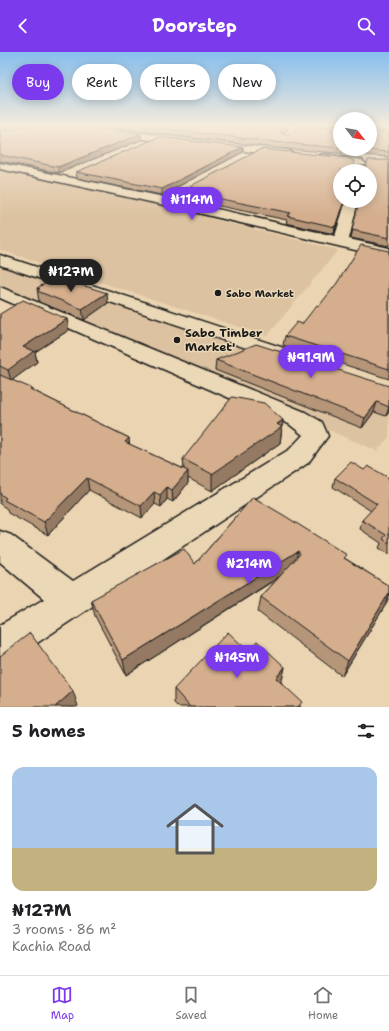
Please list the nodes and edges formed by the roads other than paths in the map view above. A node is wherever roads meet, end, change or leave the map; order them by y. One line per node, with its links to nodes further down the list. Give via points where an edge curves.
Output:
1 (248, 156): 3 (main road)
2 (312, 156): 4 (main road)
3 (245, 157)
4 (350, 160): 5 (main road); 6 (main road)
5 (372, 161)
6 (361, 164)
7 (0, 166): 9 (main road)
8 (74, 173): 9 (main road)
9 (60, 179): 11 (main road)
10 (178, 194): 11 (main road)
11 (164, 201): 13 (main road)
12 (350, 208): 13 (main road)
13 (341, 242): 14 (main road)
14 (389, 253)
15 (0, 260): 17 (main road)
16 (0, 292): 19 (main road, via 297,418 313,428 316,436 299,456)
17 (299, 359)
18 (0, 544): 19 (main road)
19 (73, 601): 20 (main road)
20 (0, 646)

